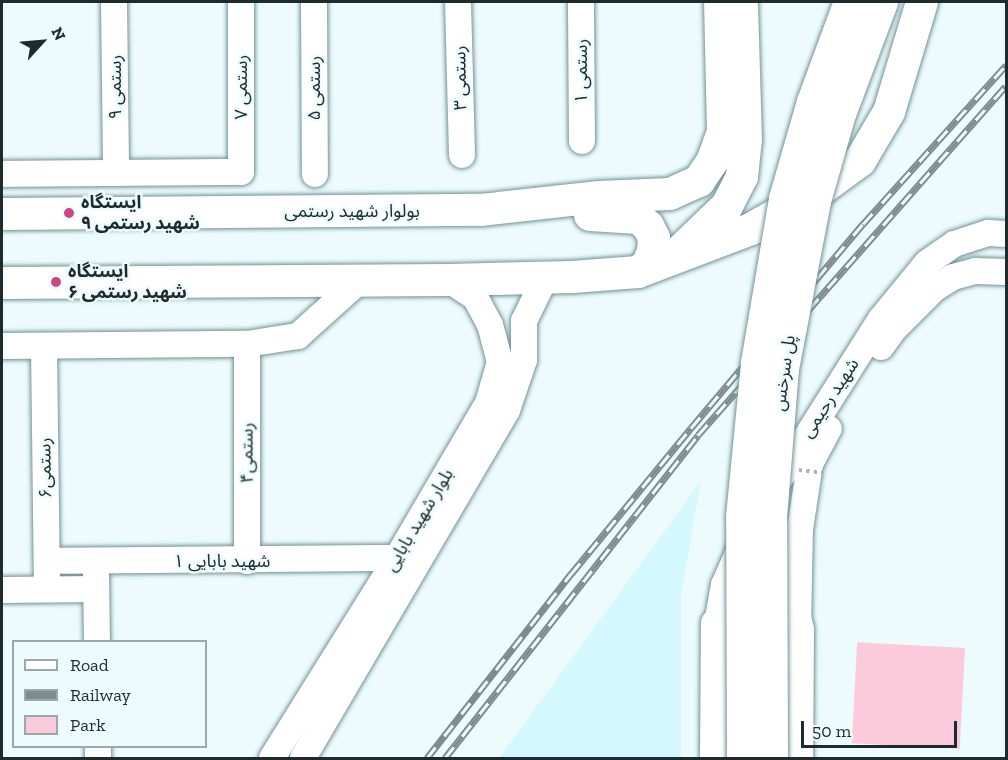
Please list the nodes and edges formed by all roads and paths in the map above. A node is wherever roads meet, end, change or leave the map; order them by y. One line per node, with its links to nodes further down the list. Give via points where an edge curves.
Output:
1 (114, 2): 13 (street, رستمی ۹)
2 (241, 2): 13 (street, رستمی ۷, via 242,172)
3 (314, 2): 15 (street, رستمی ۵)
4 (458, 2): 12 (street, رستمی ۳)
5 (581, 2): 11 (street, رستمی ۱)
6 (720, 2): 16 (main road, بولوار شهید رستمی, via 723,132 712,162 699,181 670,194)
7 (742, 2): 19 (main road, via 746,140 742,177 727,206)
8 (850, 2): 42 (main road, پل سرخس, bridge, via 813,102 785,199 757,363 742,517)
9 (882, 2): 43 (main road, پل سرخس, bridge, via 840,114 815,201 783,369 771,518)
10 (922, 2): 19 (main road, via 889,112 860,161 823,188 751,229)
11 (582, 141)
12 (462, 155)
13 (116, 173): 14 (street)
14 (2, 174)
15 (315, 174)
16 (481, 210): 17 (main road, بولوار شهید رستمی); 20 (main road, via 638,218 648,226 654,245 648,264)
17 (2, 214)
18 (1006, 234): 36 (street, شهید رحیمی, via 988,233 954,244 927,263 880,319 749,531 724,585)
19 (673, 258): 20 (main road)
20 (638, 272): 22 (main road)
21 (1006, 272): 37 (street, شهید رحیمی, via 976,271 953,277 935,288 894,328 848,394 810,464 800,529)
22 (545, 278): 23 (main road); 40 (street, بلوار شهید بابایی, via 524,321 524,360 507,410)
23 (449, 280): 24 (main road); 29 (street, بلوار شهید بابایی, via 475,297 490,325 500,362 488,403)
24 (359, 281): 25 (main road); 26 (street, via 298,336)
25 (2, 283)
26 (247, 344): 28 (street); 32 (street, رستمی۴)
27 (2, 346): 28 (street)
28 (44, 346): 30 (street, رستمی۶)
29 (397, 558): 32 (street, شهید بابایی ۱); 39 (street, بلوار شهید بابایی)
30 (46, 561): 31 (street, شهید بابایی ۱); 33 (street, رستمی۶)
31 (95, 561): 32 (street, شهید بابایی ۱); 34 (street)
32 (247, 561)
33 (47, 589): 34 (street); 35 (street)
34 (96, 589): 38 (street)
35 (2, 590)
36 (717, 624): 37 (main road, via 737,600 765,594 788,606); 41 (main road)
37 (798, 630): 44 (main road)
38 (97, 640)
39 (272, 759)
40 (303, 759)
41 (716, 759)
42 (742, 759)
43 (772, 759)
44 (797, 759)

